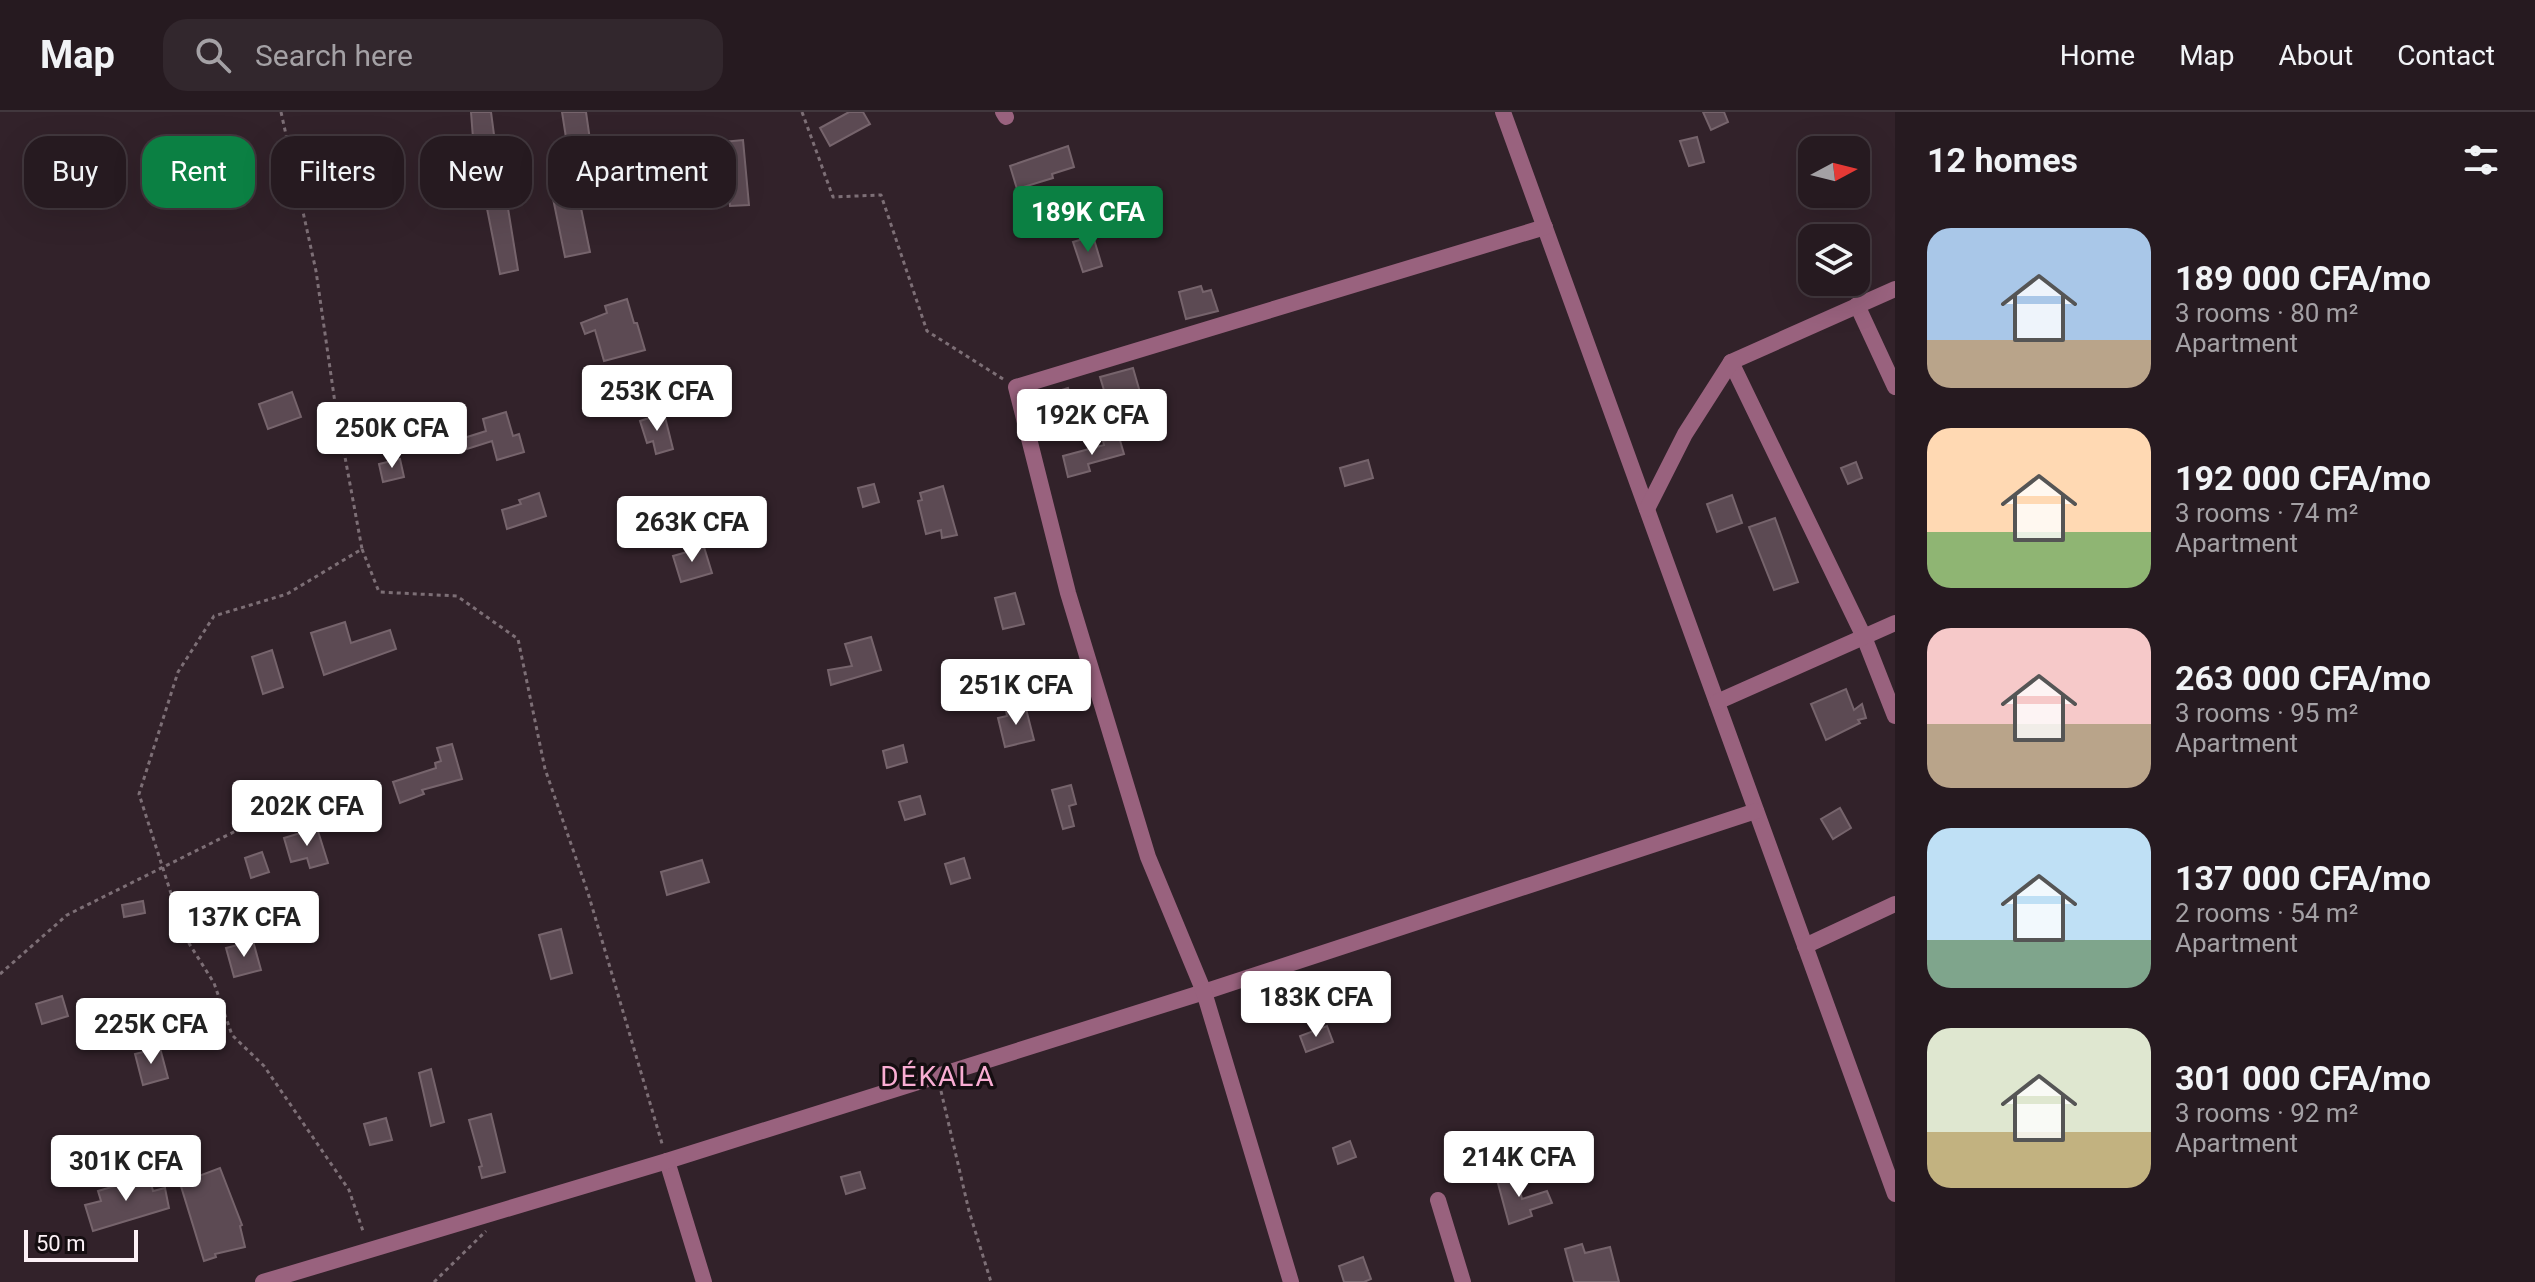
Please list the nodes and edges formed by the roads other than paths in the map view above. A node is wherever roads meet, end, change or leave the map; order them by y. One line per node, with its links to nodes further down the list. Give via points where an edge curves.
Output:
1 (1503, 112): 2 (street)
2 (1545, 227): 7 (street); 15 (street, via 1016,387 1068,593 1148,857)
3 (1895, 289): 4 (street)
4 (1857, 305): 5 (street); 6 (street)
5 (1731, 362): 7 (street, via 1685,434); 9 (street)
6 (1895, 387)
7 (1647, 509): 10 (street)
8 (1895, 623): 9 (street)
9 (1864, 637): 10 (street); 11 (street)
10 (1717, 702): 12 (street)
11 (1895, 716)
12 (1756, 811): 14 (street); 15 (street)
13 (1895, 904): 14 (street)
14 (1805, 946): 16 (street)
15 (1204, 992): 17 (street); 22 (street)
16 (1888, 1152): 18 (street)
17 (667, 1161): 20 (street); 21 (street)
18 (1895, 1194)
19 (1438, 1200): 23 (street)
20 (263, 1282)
21 (704, 1282)
22 (1291, 1282)
23 (1463, 1282)

